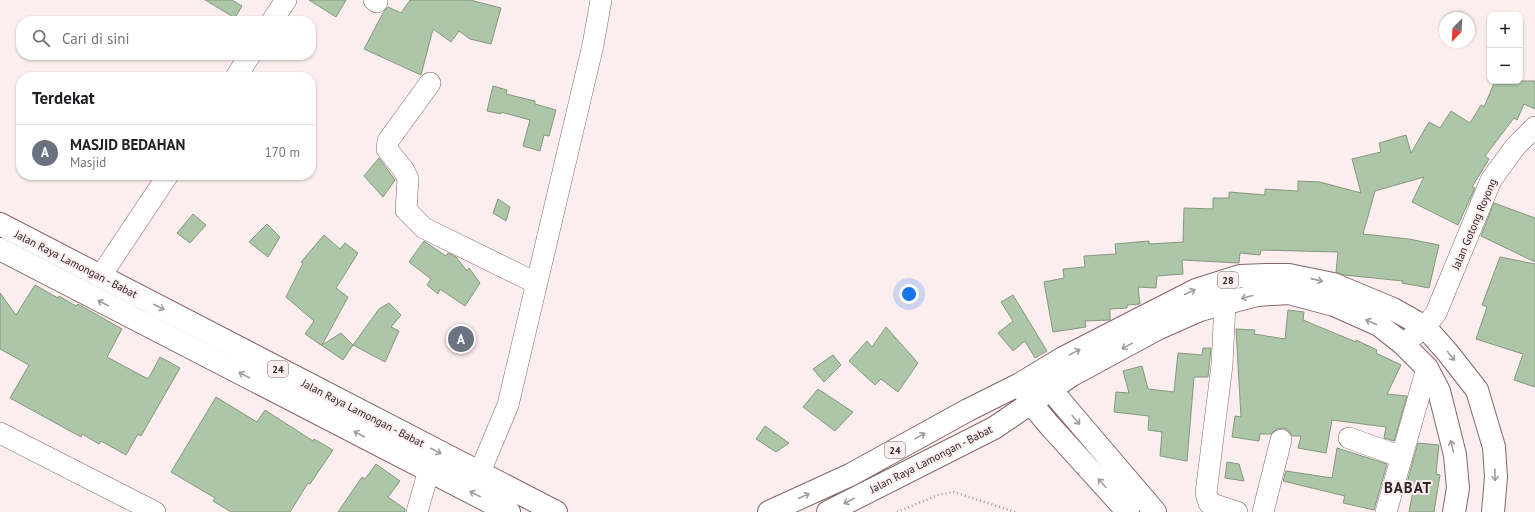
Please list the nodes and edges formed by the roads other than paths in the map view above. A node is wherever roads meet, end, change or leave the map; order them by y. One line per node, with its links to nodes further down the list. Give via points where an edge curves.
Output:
1 (286, 0): 3 (street)
2 (601, 0): 12 (street, via 593,45)
3 (275, 16)
4 (247, 60): 5 (street)
5 (239, 72)
6 (430, 83): 12 (street, via 387,146 387,150 408,179 406,210 424,228)
7 (1535, 127): 14 (street, Jalan Gotong Royong, via 1515,147 1491,180 1436,313)
8 (165, 180): 11 (street)
9 (0, 224): 11 (highway, Jalan Raya Lamongan - Babat / 24)
10 (0, 249): 23 (highway, Jalan Raya Lamongan - Babat / 24, one-way to 10)
11 (100, 277): 24 (highway, Jalan Raya Lamongan - Babat / 24, one-way to 24)
12 (536, 283): 24 (street, via 508,405)
13 (1226, 303): 15 (highway, 28, one-way to 13, via 1379,325 1334,306 1289,293 1257,295); 17 (highway, 28, one-way to 17, via 1200,310 1157,329 1072,375); 33 (street, via 1222,365 1206,493 1209,504)
14 (1425, 327): 15 (street, Jalan Gotong Royong); 17 (highway, 28, one-way to 14, via 1063,358 1170,302 1196,290 1240,276 1289,275 1333,284 1394,309); 37 (highway, 28, one-way to 37, via 1477,390 1494,447 1496,477)
15 (1403, 344): 16 (highway, 28)
16 (1427, 368): 22 (street); 36 (highway, 28, one-way to 16, via 1458,488 1455,455 1439,391)
17 (1046, 381): 18 (highway, 28); 32 (highway, one-way to 32)
18 (1025, 393): 29 (highway, 24, one-way to 18, via 850,474 968,410); 30 (highway, Jalan Raya Lamongan - Babat / 24, one-way to 30, via 994,428); 31 (highway, one-way to 18, via 1050,426)
19 (0, 433): 25 (street)
20 (1349, 438): 22 (street)
21 (1281, 440): 34 (street)
22 (1402, 458): 35 (street)
23 (429, 470): 26 (street); 27 (highway, Jalan Raya Lamongan - Babat / 24, one-way to 23)
24 (480, 474): 28 (highway, Jalan Raya Lamongan - Babat / 24)
25 (155, 512)
26 (417, 512)
27 (509, 512)
28 (556, 512)
29 (768, 512)
30 (828, 512)
31 (1128, 512)
32 (1155, 512)
33 (1237, 512)
34 (1263, 512)
35 (1386, 512)
36 (1454, 512)
37 (1493, 512)

